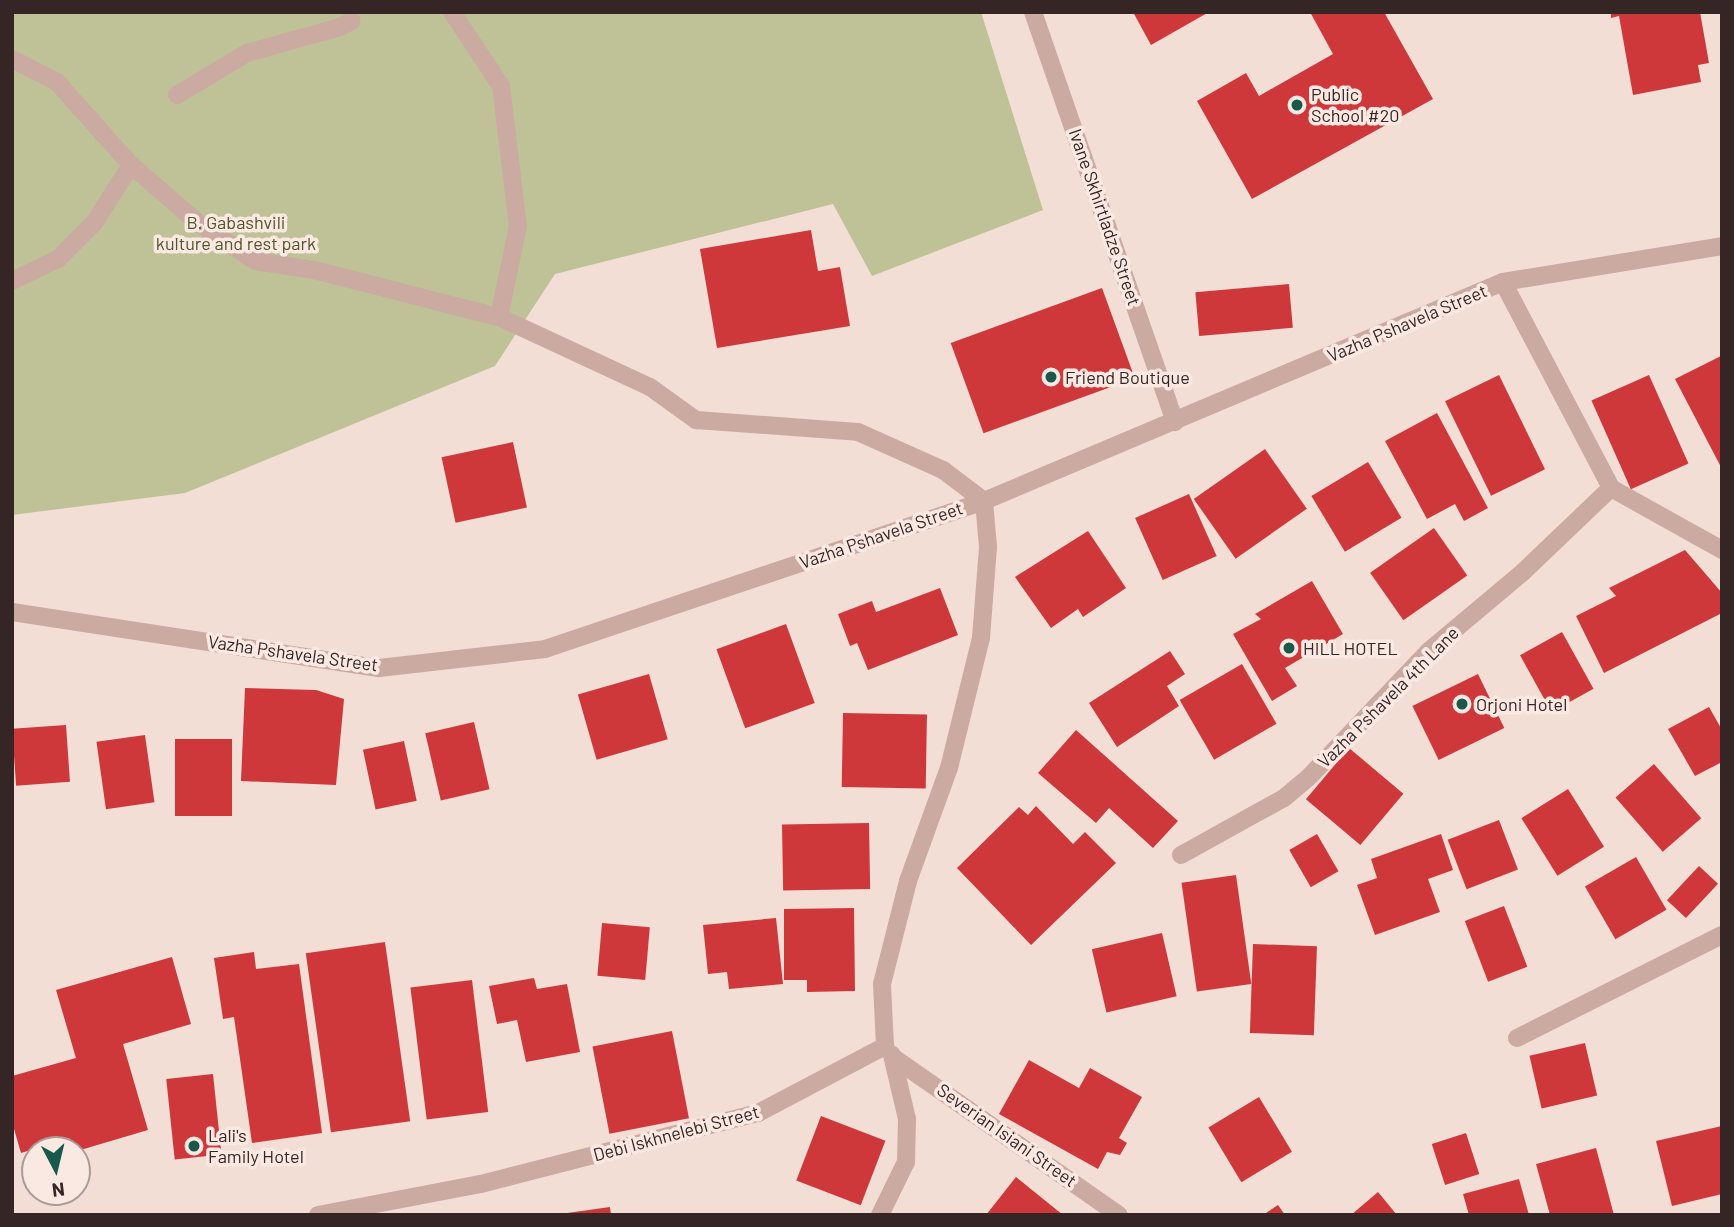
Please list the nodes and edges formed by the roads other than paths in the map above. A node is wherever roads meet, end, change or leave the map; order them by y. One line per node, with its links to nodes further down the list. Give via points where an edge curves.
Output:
1 (452, 12): 10 (street, via 500,86 518,226)
2 (1033, 12): 11 (street, Ivane Skhirtladze Street)
3 (352, 21): 5 (street, via 247,53)
4 (12, 59): 6 (street, via 57,82)
5 (177, 95)
6 (131, 165): 8 (street, via 94,223 58,260); 10 (street, via 197,222 256,261 314,270)
7 (1722, 246): 9 (street, Vazha Pshavela Street)
8 (12, 281)
9 (1503, 282): 11 (street, Vazha Pshavela Street); 12 (street)
10 (499, 317): 13 (street, via 650,387 696,420 858,432 943,470)
11 (1175, 422): 13 (street, Vazha Pshavela Street)
12 (1611, 488): 14 (street); 16 (street, Vazha Pshavela 4th Lane, via 1429,651 1308,778 1284,798)
13 (984, 500): 15 (street, Vazha Pshavela Street, via 545,649 504,654 379,668); 19 (street, via 988,547 981,638 949,768 908,881 881,984)
14 (1722, 550)
15 (17, 614)
16 (1181, 855)
17 (1722, 935): 18 (street)
18 (1517, 1038)
19 (890, 1052): 20 (street, Debi Iskhnelebi Street, via 758,1113 481,1184); 21 (street, via 907,1119 906,1163); 22 (street, Severian Isiani Street)
20 (317, 1215)
21 (880, 1215)
22 (1119, 1215)

